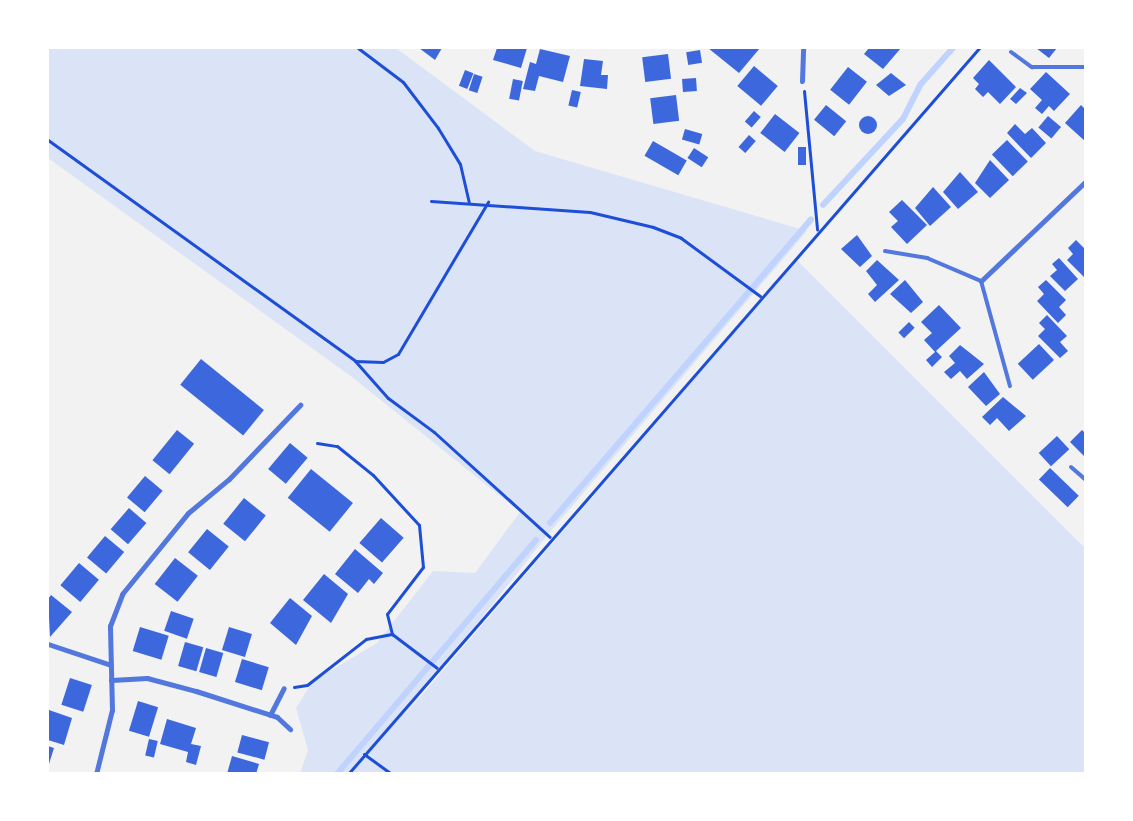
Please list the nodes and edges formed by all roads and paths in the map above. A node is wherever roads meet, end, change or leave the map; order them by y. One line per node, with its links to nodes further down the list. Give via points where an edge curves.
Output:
1 (358, 48): 10 (path, via 403,82 438,128 460,164)
2 (803, 48): 6 (street)
3 (979, 48): 12 (path)
4 (1010, 52): 5 (lane, via 1032,67)
5 (1086, 67)
6 (802, 81): 12 (path)
7 (48, 140): 16 (path)
8 (1086, 181): 14 (street)
9 (431, 201): 10 (path)
10 (469, 202): 11 (path)
11 (488, 202): 15 (path, via 590,212 653,227 681,238); 16 (path, via 398,354 383,362)
12 (817, 230): 15 (path)
13 (885, 251): 14 (lane, via 927,258)
14 (981, 281): 17 (lane)
15 (760, 296): 22 (path)
16 (355, 361): 22 (path, via 388,398 434,432)
17 (1010, 386)
18 (300, 405): 25 (street, via 146,559 122,594 110,626)
19 (317, 443): 23 (path, via 337,446 373,474 419,524 423,566 387,614)
20 (1071, 467): 21 (lane)
21 (1086, 480)
22 (550, 537): 26 (path)
23 (392, 634): 26 (path); 28 (path, via 366,639 307,684)
24 (48, 644): 25 (street)
25 (111, 665): 27 (street)
26 (437, 668): 31 (path)
27 (111, 680): 29 (street, via 147,678); 32 (street, via 112,710)
28 (284, 688): 29 (street)
29 (270, 715): 30 (street)
30 (290, 729)
31 (364, 754): 33 (path); 34 (path)
32 (96, 774)
33 (348, 774)
34 (392, 774)

